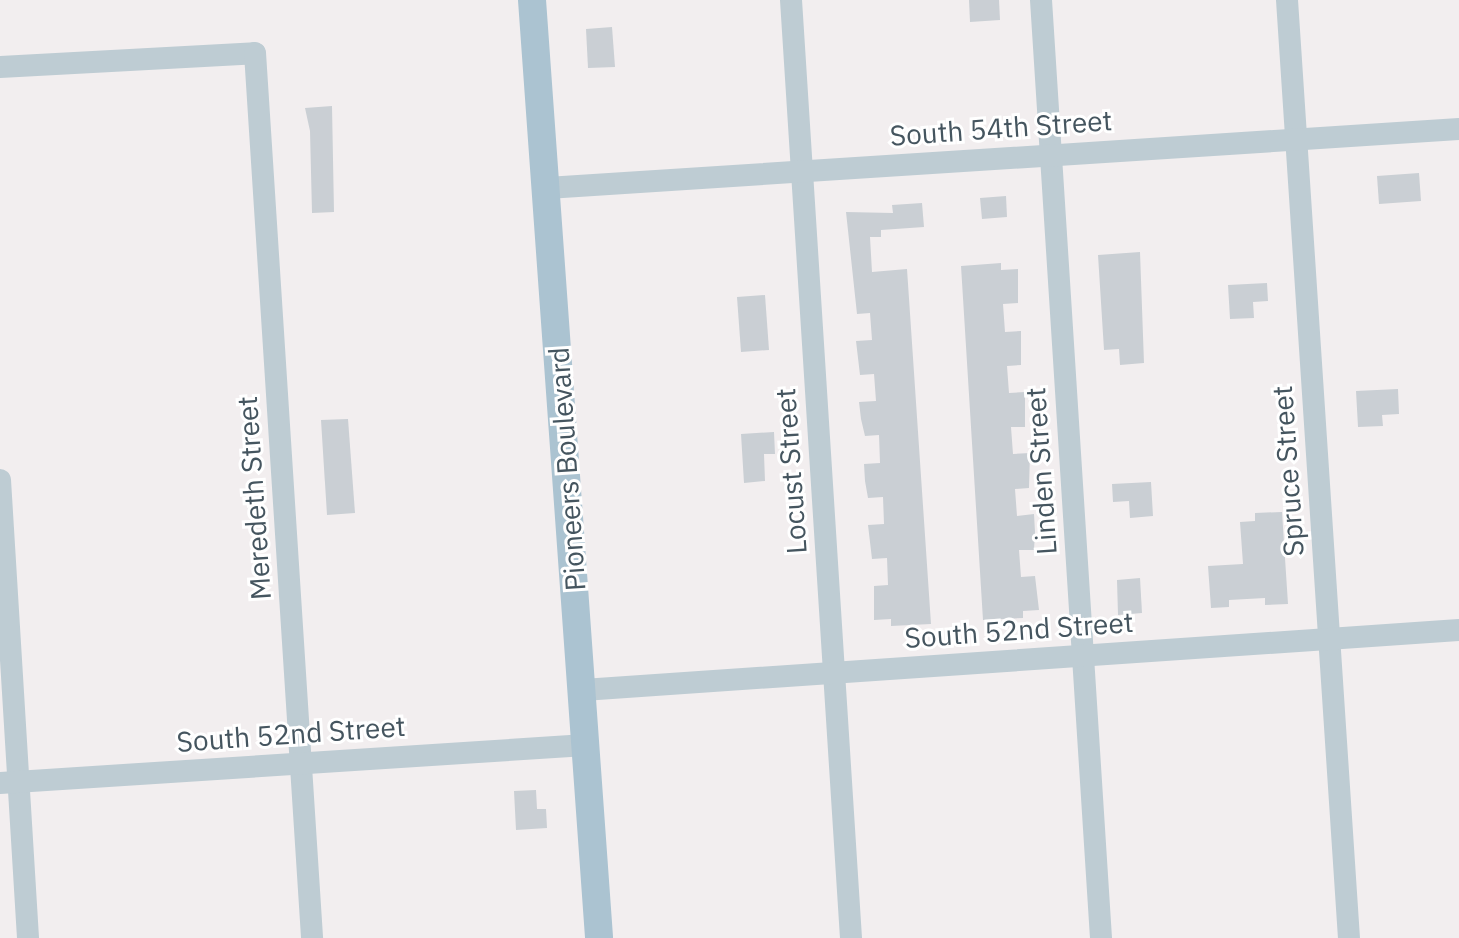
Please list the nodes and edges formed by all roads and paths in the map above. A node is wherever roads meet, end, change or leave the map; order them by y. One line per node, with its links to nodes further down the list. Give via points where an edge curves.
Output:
1 (532, 0): 10 (main road, Pioneers Boulevard)
2 (791, 0): 9 (street, Locust Street)
3 (1041, 0): 8 (street, Linden Street)
4 (1287, 0): 7 (street, Spruce Street)
5 (0, 67): 18 (street, Meredeth Street, via 255,53)
6 (1459, 129): 7 (street, South 54th Street)
7 (1297, 139): 8 (street, South 54th Street); 13 (street, Spruce Street)
8 (1051, 155): 9 (street, South 54th Street); 14 (street, Linden Street)
9 (802, 171): 10 (street, South 54th Street); 15 (street, Locust Street)
10 (547, 188): 16 (main road, Pioneers Boulevard)
11 (0, 480): 19 (street)
12 (1459, 630): 13 (street, South 52nd Street)
13 (1330, 638): 14 (street, South 52nd Street); 25 (street, Spruce Street)
14 (1083, 656): 15 (street, South 52nd Street); 24 (street, Linden Street)
15 (834, 673): 16 (street, South 52nd Street); 23 (street, Locust Street)
16 (583, 690): 17 (main road, Pioneers Boulevard)
17 (586, 745): 18 (street, South 52nd Street); 22 (main road, Pioneers Boulevard)
18 (301, 763): 19 (street, South 52nd Street); 21 (street, Meredeth Street)
19 (9, 782): 20 (street)
20 (28, 938)
21 (312, 938)
22 (599, 938)
23 (851, 938)
24 (1101, 938)
25 (1349, 938)

